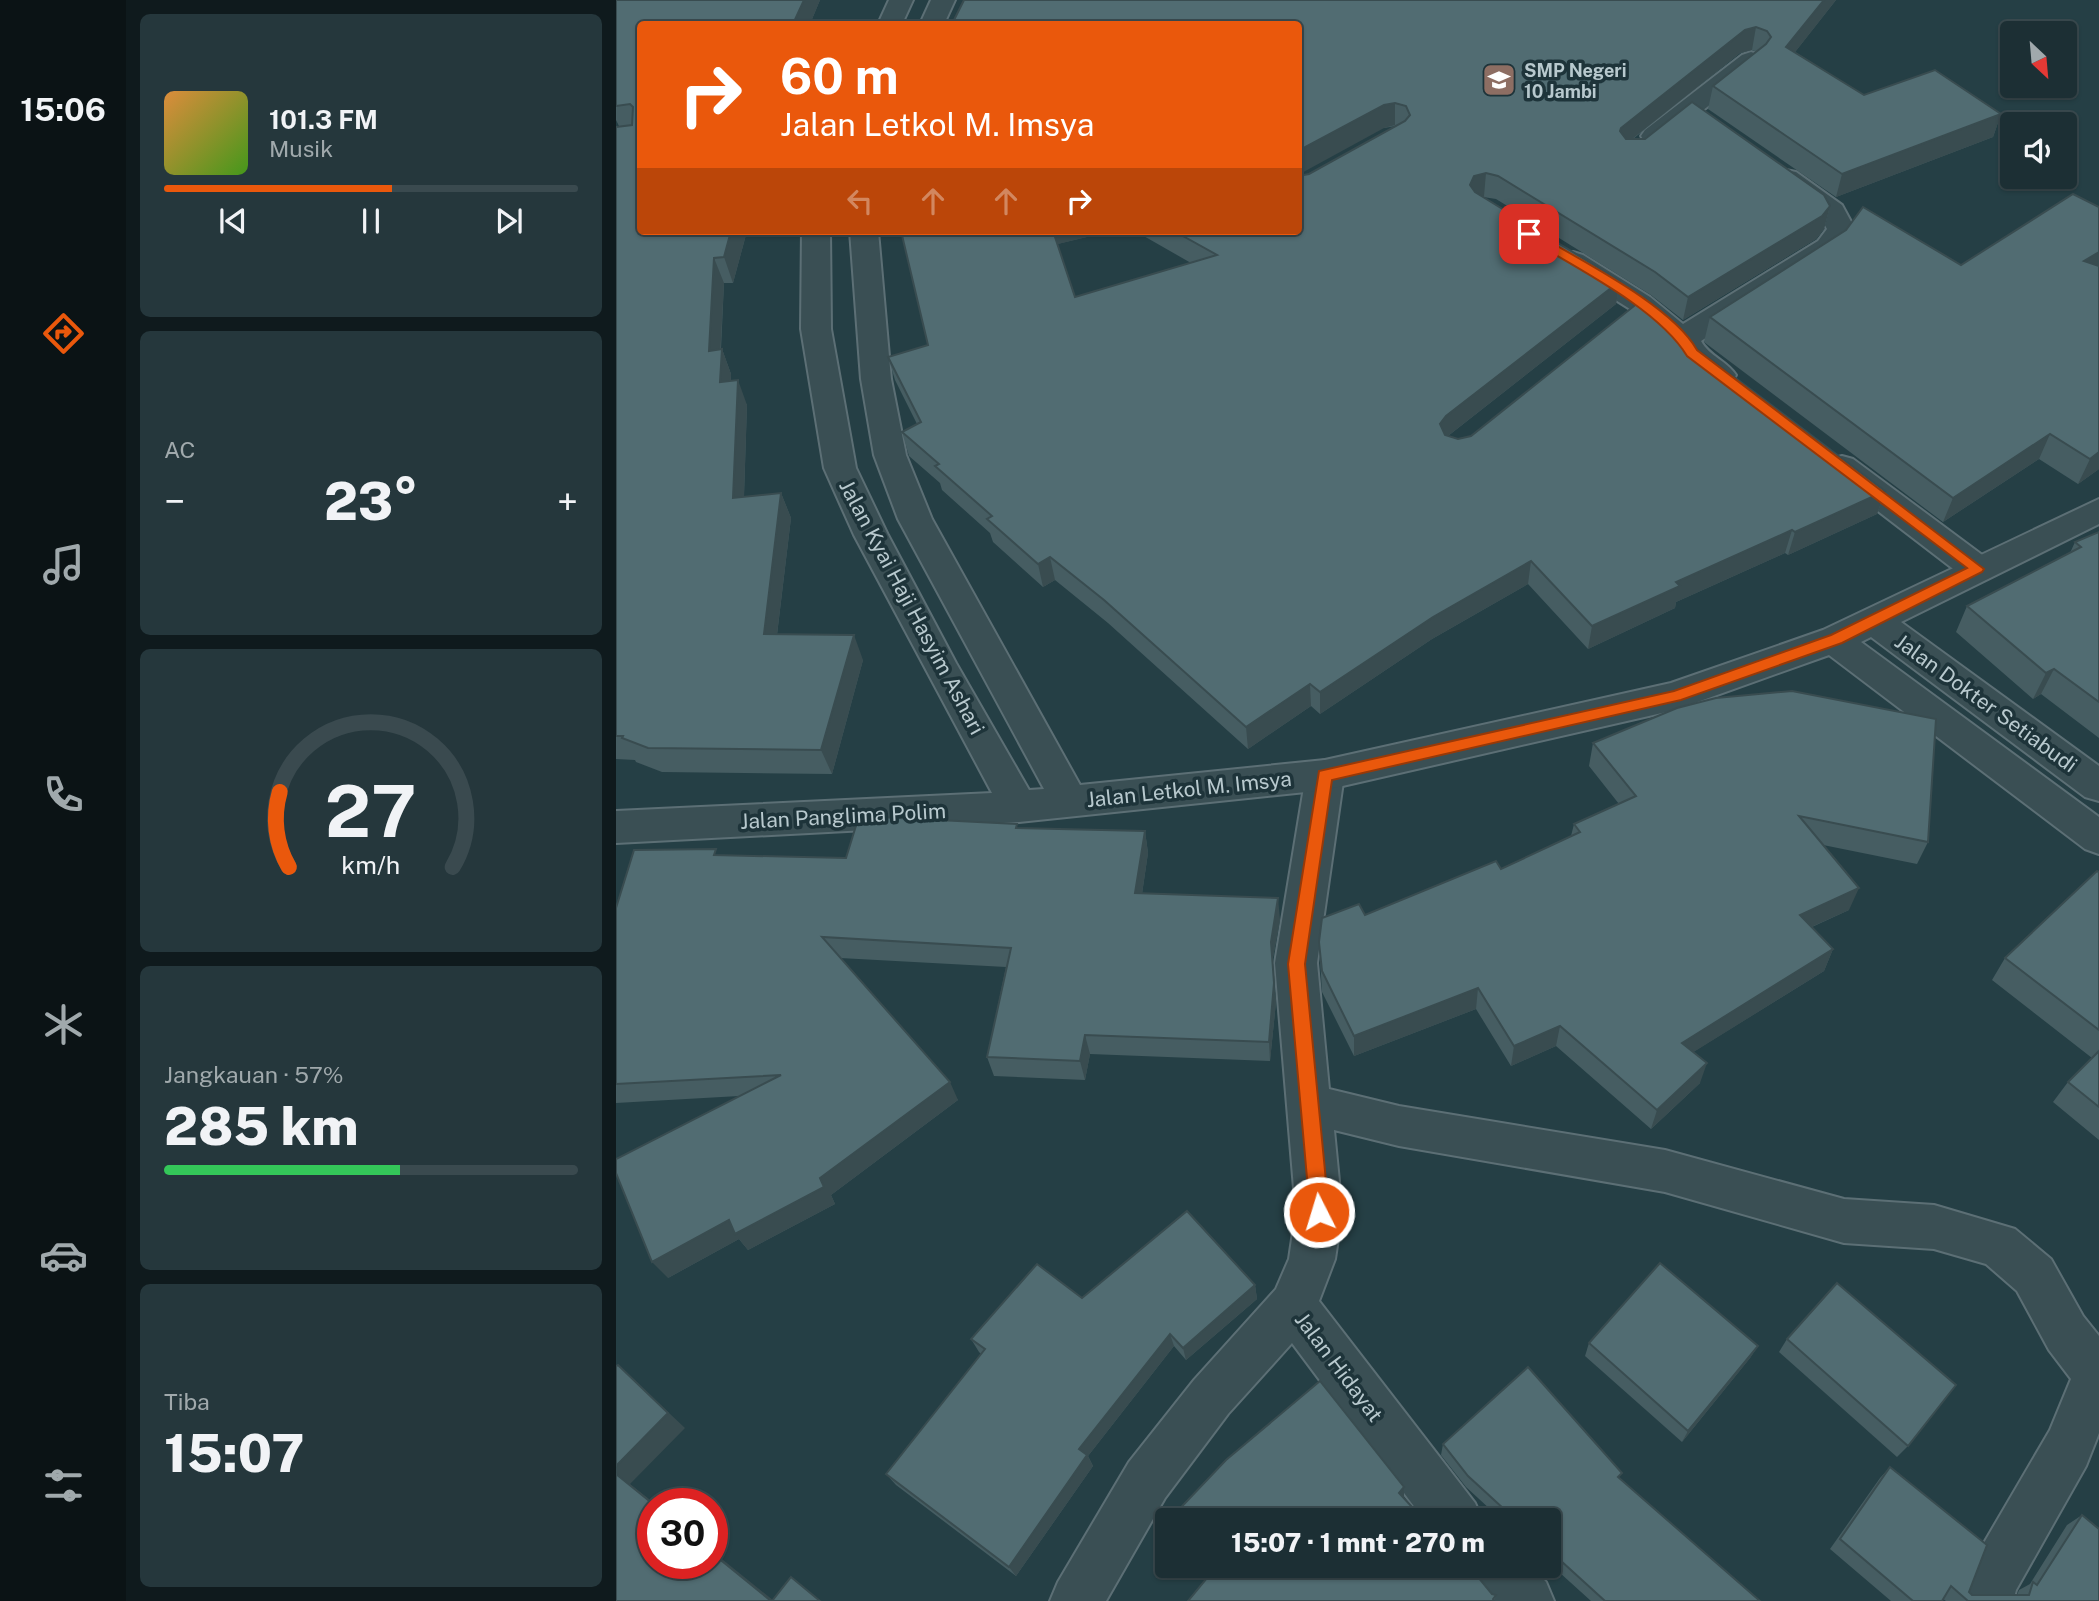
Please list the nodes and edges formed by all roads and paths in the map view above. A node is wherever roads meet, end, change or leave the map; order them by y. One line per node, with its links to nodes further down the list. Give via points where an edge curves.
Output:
1 (901, 0): 3 (street)
2 (943, 0): 4 (street)
3 (891, 21)
4 (933, 21)
5 (1752, 60): 6 (street)
6 (1688, 110): 7 (street); 8 (street)
7 (1715, 129)
8 (1632, 153)
9 (1758, 158): 15 (street, via 1832,211 1841,229 1828,247 1695,329)
10 (816, 235): 14 (street, Jalan Kyai Haji Hasyim Ashari)
11 (863, 235): 13 (street, Jalan Kyai Haji Hasyim Ashari)
12 (1551, 248): 15 (street, via 1630,311)
13 (872, 316): 14 (street); 19 (street, Jalan Kyai Haji Hasyim Ashari, via 876,380 890,455)
14 (816, 329): 20 (street, Jalan Kyai Haji Hasyim Ashari, via 840,468)
15 (1685, 340): 16 (street, via 1692,353)
16 (1748, 396)
17 (1825, 453): 21 (street)
18 (2099, 510): 21 (street, Jalan Letkol M. Imsya)
19 (915, 519): 20 (street); 26 (street, Jalan Kyai Haji Hasyim Ashari)
20 (871, 536): 27 (street, Jalan Kyai Haji Hasyim Ashari)
21 (1977, 569): 22 (street, Jalan Letkol M. Imsya)
22 (1874, 621): 23 (street, Jalan Letkol M. Imsya); 25 (street, Jalan Dokter Setiabudi)
23 (1833, 640): 24 (street, Jalan Letkol M. Imsya, via 1675,696); 29 (street)
24 (1325, 775): 26 (street, Jalan Letkol M. Imsya); 30 (street, Jalan Hidayat, via 1296,964)
25 (2099, 786)
26 (1070, 802): 27 (street, Jalan Panglima Polim)
27 (1019, 807): 28 (street, Jalan Panglima Polim)
28 (616, 827)
29 (2099, 838)
30 (1310, 1104): 31 (street, Jalan Hidayat, via 1319,1212 1312,1259); 32 (street, via 1399,1126 1665,1171 1844,1221 1934,1227 1999,1245 2034,1275 2066,1332)
31 (1293, 1306): 33 (street, Jalan Hidayat); 35 (street, via 1211,1397 1147,1480)
32 (2098, 1372): 37 (street, via 2068,1448 1993,1579)
33 (1447, 1508)
34 (1506, 1578): 36 (street)
35 (1077, 1601)
36 (1527, 1601)
37 (1986, 1601)

